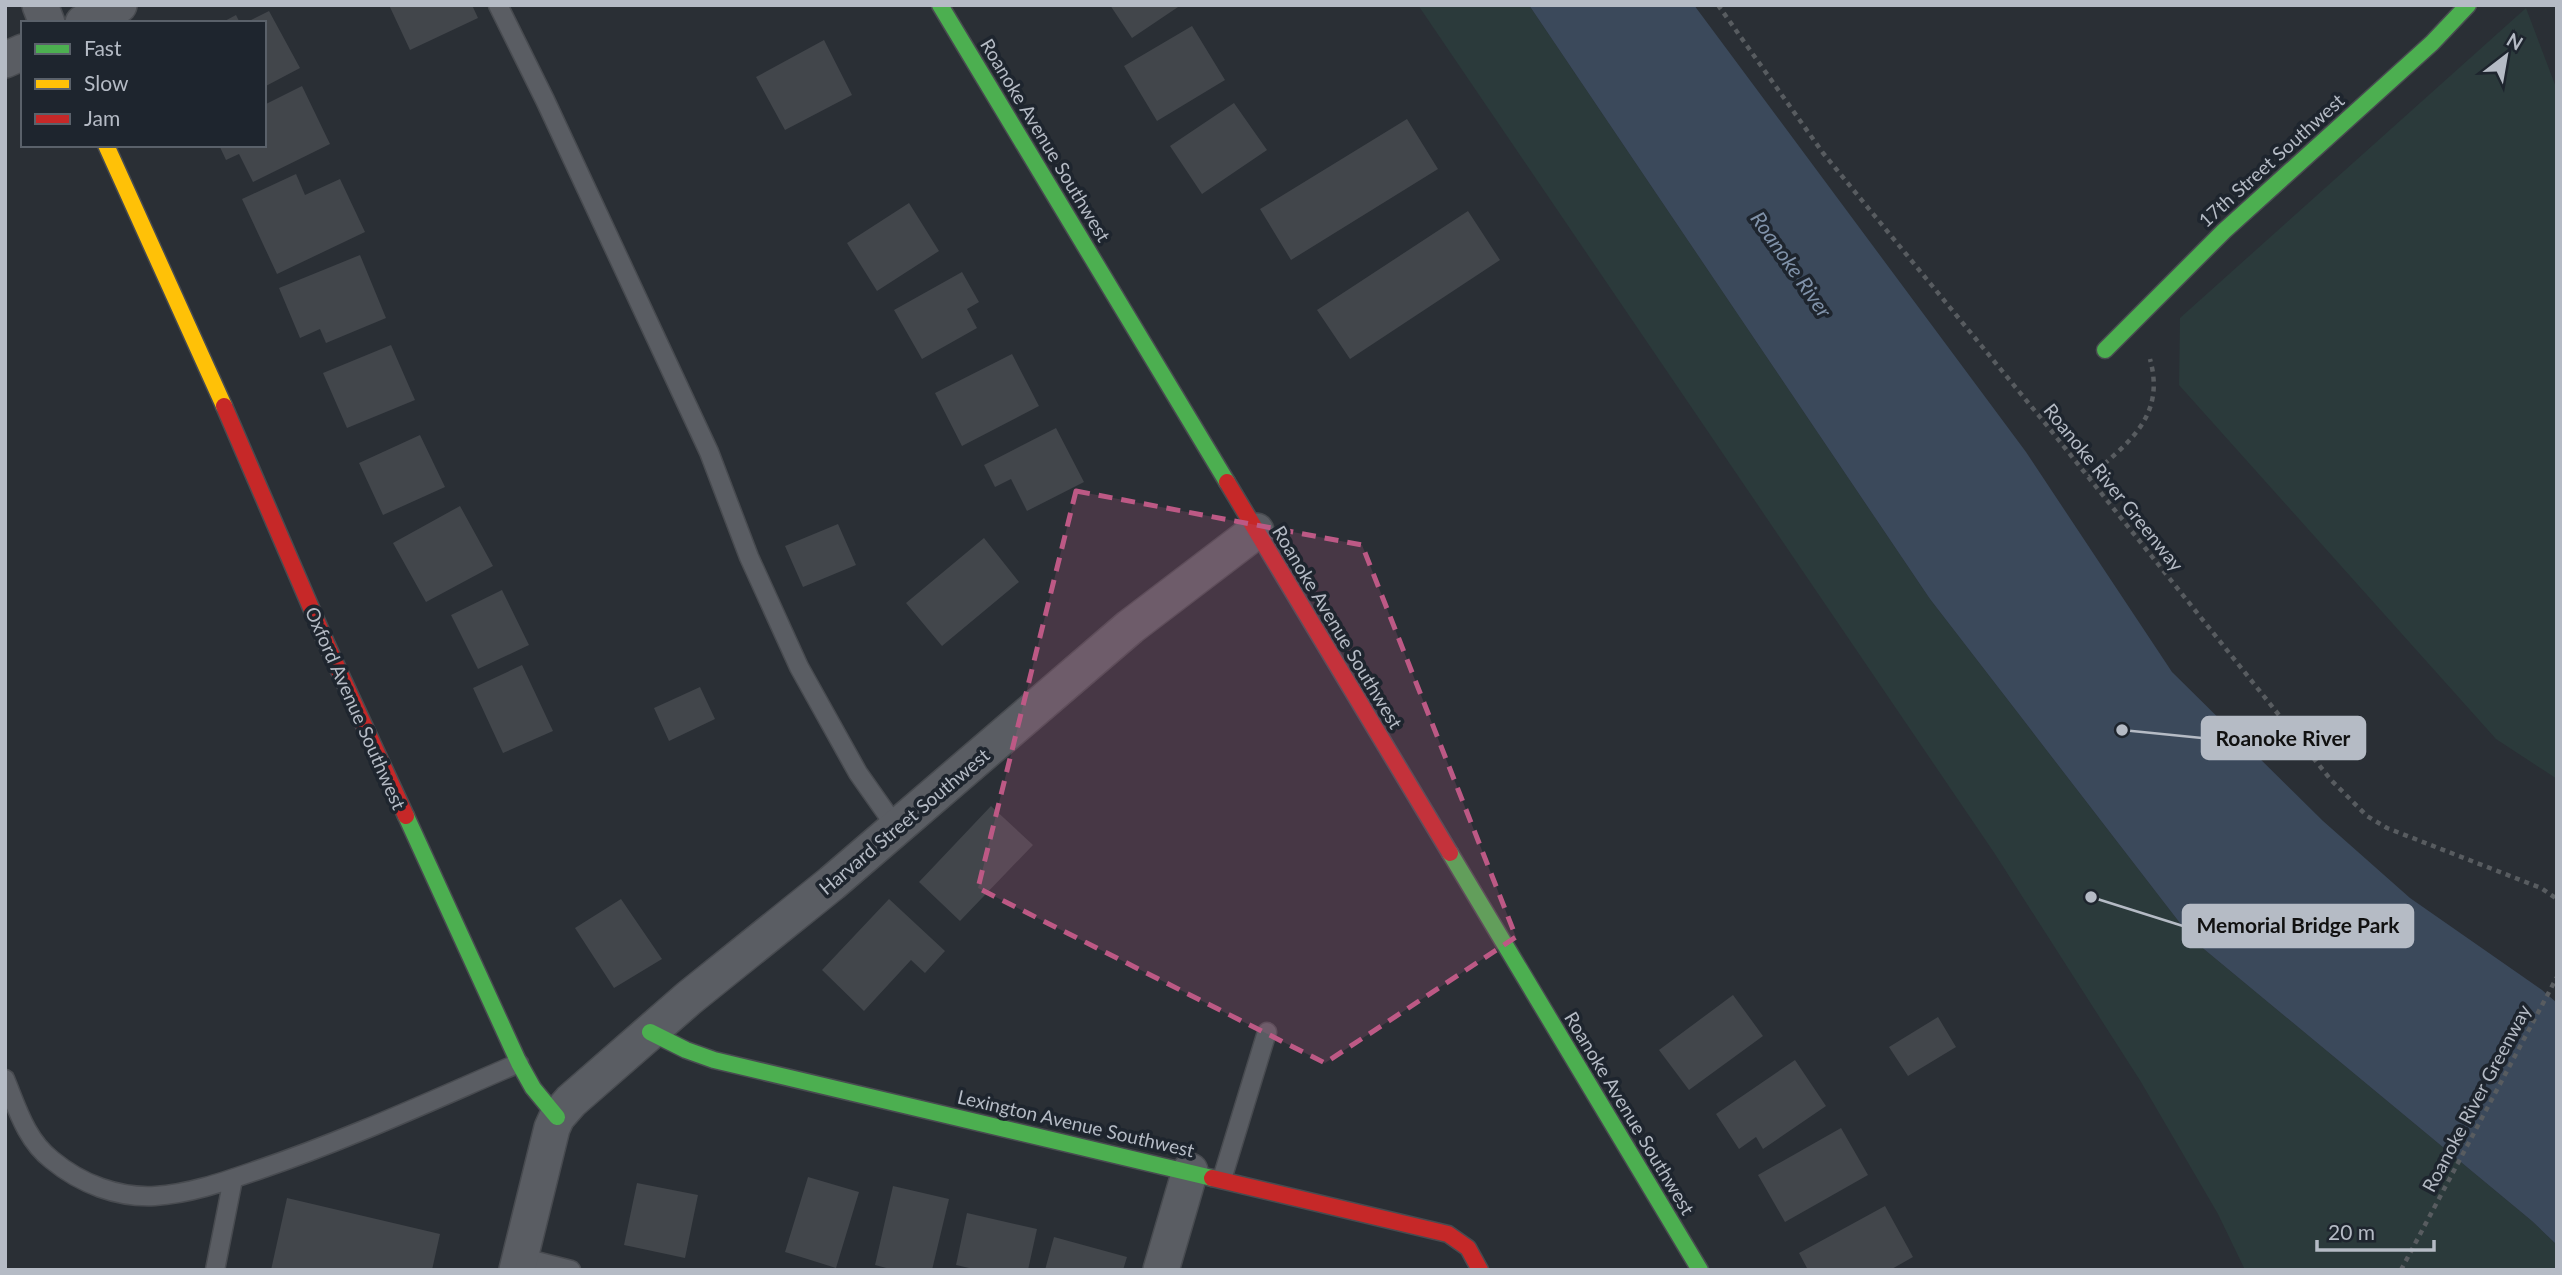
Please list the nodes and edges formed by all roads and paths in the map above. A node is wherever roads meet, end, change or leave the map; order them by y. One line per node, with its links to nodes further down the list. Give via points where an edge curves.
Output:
1 (119, 5): 6 (street)
2 (498, 5): 14 (lane, via 709,453 799,667 858,773)
3 (940, 5): 13 (street, Roanoke Avenue Southwest)
4 (1718, 5): 12 (path, Roanoke River Greenway, via 1824,153)
5 (2468, 5): 10 (street, 17th Street Southwest, via 2432,43 2197,254)
6 (87, 21)
7 (21, 52): 8 (street)
8 (5, 60)
9 (107, 147): 19 (street, Oxford Avenue Southwest, via 327,645)
10 (2131, 321): 11 (street, 17th Street Southwest); 12 (path, via 2145,341 2152,364 2155,388 2150,412 2138,432)
11 (2105, 350)
12 (2089, 477): 15 (path, Roanoke River Greenway, via 2293,734 2367,816 2541,888)
13 (1256, 531): 14 (street, Harvard Street Southwest, via 1130,627); 29 (street, Roanoke Avenue Southwest)
14 (896, 827): 17 (street, Harvard Street Southwest)
15 (2557, 899)
16 (2557, 977): 30 (path, Roanoke River Greenway)
17 (650, 1032): 21 (street, Harvard Street Southwest); 22 (street, Lexington Avenue Southwest, via 714,1060)
18 (1268, 1032): 22 (lane)
19 (519, 1063): 21 (street, Oxford Avenue Southwest); 23 (lane, via 320,1149)
20 (5, 1079): 23 (lane, via 26,1131 50,1159 81,1180 117,1193 153,1196)
21 (557, 1117): 24 (street)
22 (1206, 1175): 27 (street); 28 (street, Lexington Avenue Southwest, via 1448,1234 1468,1248)
23 (233, 1178): 25 (lane)
24 (519, 1264): 26 (lane)
25 (215, 1270)
26 (571, 1270)
27 (1161, 1270)
28 (1480, 1270)
29 (1700, 1270)
30 (2401, 1270)

